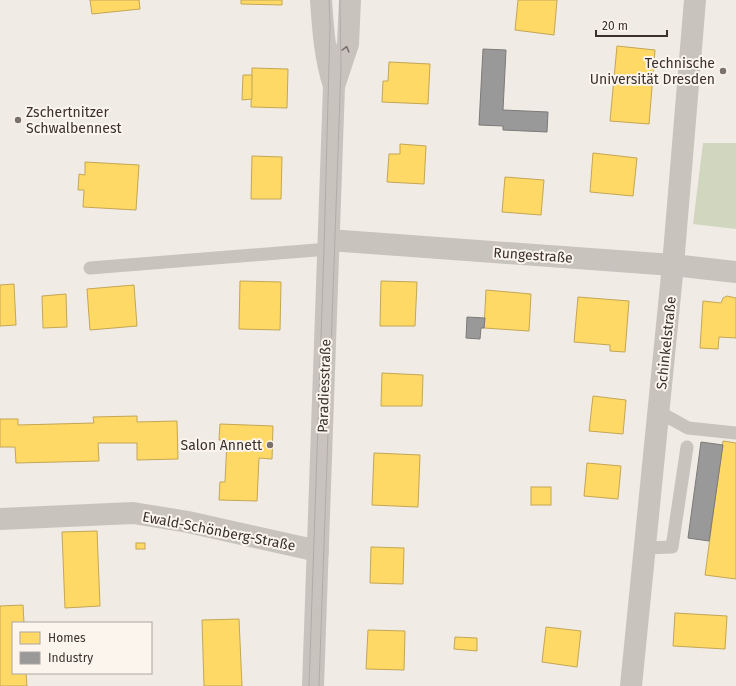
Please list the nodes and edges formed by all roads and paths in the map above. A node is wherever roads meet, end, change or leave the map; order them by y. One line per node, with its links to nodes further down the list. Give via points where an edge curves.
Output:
1 (321, 0): 4 (street, Paradiesstraße, via 328,66)
2 (350, 0): 4 (street, Paradiesstraße, one-way to 2, via 348,44)
3 (695, 0): 6 (street, Schinkelstraße)
4 (334, 86): 5 (street, Paradiesstraße)
5 (329, 245): 6 (street, Rungestraße); 7 (lane); 14 (street, Paradiesstraße)
6 (674, 266): 8 (street, Rungestraße); 9 (street, Schinkelstraße)
7 (90, 268)
8 (736, 272)
9 (659, 412): 10 (lane, via 688,428); 13 (street, Schinkelstraße)
10 (736, 434)
11 (687, 447): 13 (lane, via 672,547)
12 (0, 519): 14 (street, Ewald-Schönberg-Straße, via 133,513 188,522)
13 (646, 548): 16 (street, Schinkelstraße)
14 (318, 551): 15 (street, Paradiesstraße)
15 (313, 686)
16 (631, 686)

